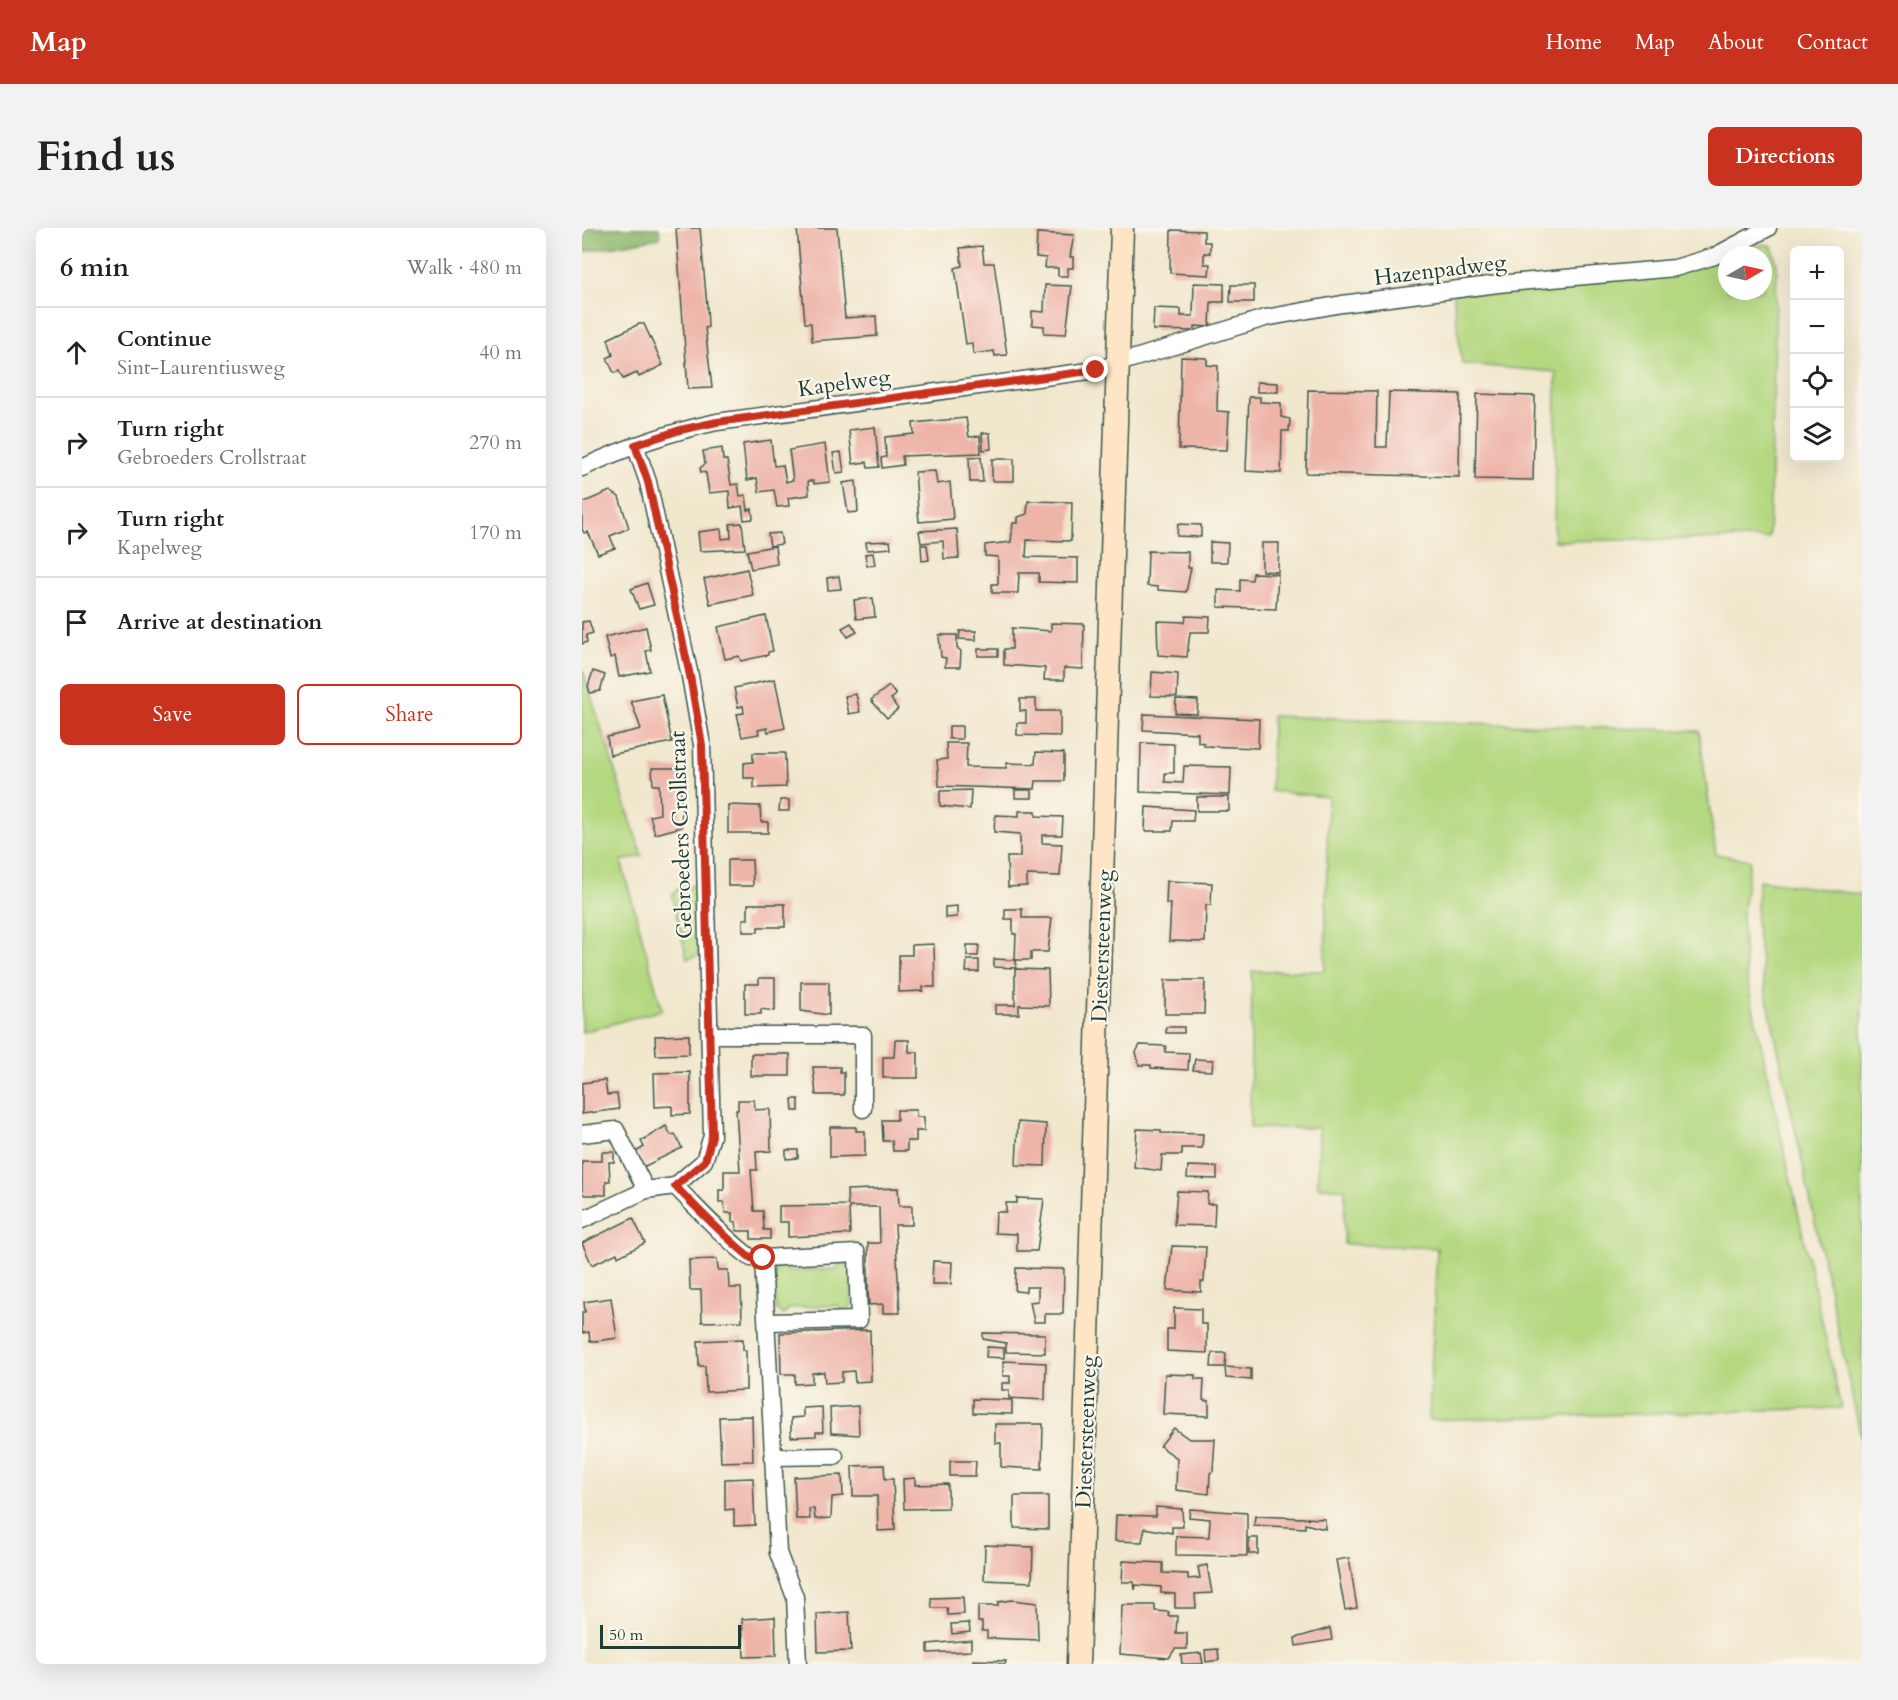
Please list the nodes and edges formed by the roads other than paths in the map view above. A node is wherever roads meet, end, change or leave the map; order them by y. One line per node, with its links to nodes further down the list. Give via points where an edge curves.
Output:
1 (1122, 228): 3 (main road, Diestersteenweg)
2 (1768, 228): 3 (street, Hazenpadweg, via 1715,256 1675,268 1498,284 1342,304 1264,318)
3 (1118, 365): 4 (street, Kapelweg, via 717,422); 17 (main road, Diestersteenweg)
4 (635, 445): 5 (street, Kapelweg); 6 (street, Gebroeders Crollstraat, via 648,482 702,745)
5 (582, 468)
6 (710, 1035): 7 (street, via 863,1035); 9 (street, Gebroeders Crollstraat, via 710,1150 705,1161)
7 (863, 1109)
8 (582, 1134): 10 (street, via 616,1130)
9 (675, 1186): 10 (street); 12 (street, via 744,1253 751,1258)
10 (646, 1190): 11 (street)
11 (582, 1220)
12 (763, 1258): 13 (street); 13 (street, via 857,1253 859,1320)
13 (768, 1322): 15 (street)
14 (835, 1456): 15 (street)
15 (772, 1457): 16 (street, via 778,1553 795,1597)
16 (798, 1664)
17 (1078, 1664)

